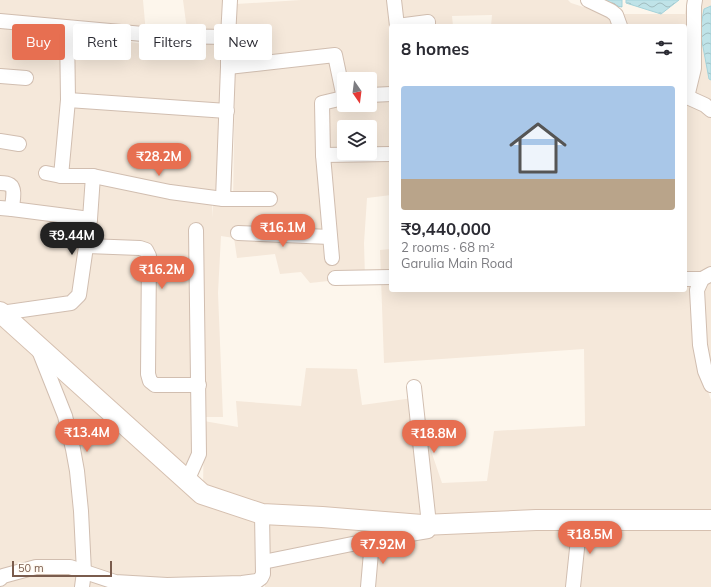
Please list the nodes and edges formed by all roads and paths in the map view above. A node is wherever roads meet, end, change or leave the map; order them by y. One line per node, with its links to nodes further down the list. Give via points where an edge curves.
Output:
1 (230, 0): 6 (street)
2 (394, 0): 7 (street)
3 (588, 0): 10 (street, via 611,11 616,15)
4 (695, 0): 18 (street, via 694,68)
5 (0, 21): 11 (street)
6 (229, 24)
7 (397, 24)
8 (412, 24): 9 (street)
9 (428, 24)
10 (619, 24)
11 (68, 28): 12 (street, via 165,36); 22 (street)
12 (214, 37)
13 (228, 60): 14 (street)
14 (228, 67): 15 (street, via 336,55); 25 (street)
15 (339, 72)
16 (0, 76): 17 (street)
17 (26, 78)
18 (687, 93)
19 (389, 94): 20 (street)
20 (377, 95)
21 (687, 97): 24 (street)
22 (68, 100): 25 (street); 31 (street)
23 (337, 100): 29 (street, via 322,103)
24 (711, 110)
25 (227, 111): 34 (street)
26 (0, 141): 27 (street)
27 (19, 144)
28 (389, 154): 29 (street)
29 (323, 155): 40 (street)
30 (46, 173): 31 (street)
31 (61, 176): 32 (street)
32 (93, 176): 34 (street, via 170,192); 37 (street)
33 (0, 183): 36 (street, via 12,186 13,191)
34 (223, 198): 35 (street)
35 (270, 199)
36 (6, 208): 37 (street)
37 (90, 219): 41 (street)
38 (196, 230): 49 (street)
39 (238, 233): 40 (street)
40 (330, 237): 42 (street)
41 (86, 246): 47 (street, via 80,295 71,303); 49 (street, via 146,250 149,256 150,381 155,385)
42 (332, 258)
43 (707, 276): 46 (street); 50 (street, via 697,290 700,345)
44 (389, 277): 45 (street)
45 (335, 278)
46 (687, 279)
47 (1, 312): 48 (street)
48 (37, 345): 52 (street); 59 (street, via 65,416 78,471)
49 (199, 384): 52 (street, via 199,454)
50 (711, 384)
51 (414, 387): 56 (street)
52 (187, 481): 53 (street, via 202,494)
53 (262, 514): 56 (street); 58 (street)
54 (580, 520): 55 (street); 56 (street); 64 (street)
55 (711, 520)
56 (436, 524): 57 (street, via 431,530)
57 (372, 540): 58 (street); 63 (street)
58 (263, 562): 61 (street, via 263,574 257,581 168,585)
59 (84, 572): 60 (street, via 70,567 36,567); 61 (street); 62 (street)
60 (0, 579)
61 (115, 584)
62 (82, 587)
63 (368, 587)
64 (573, 587)

